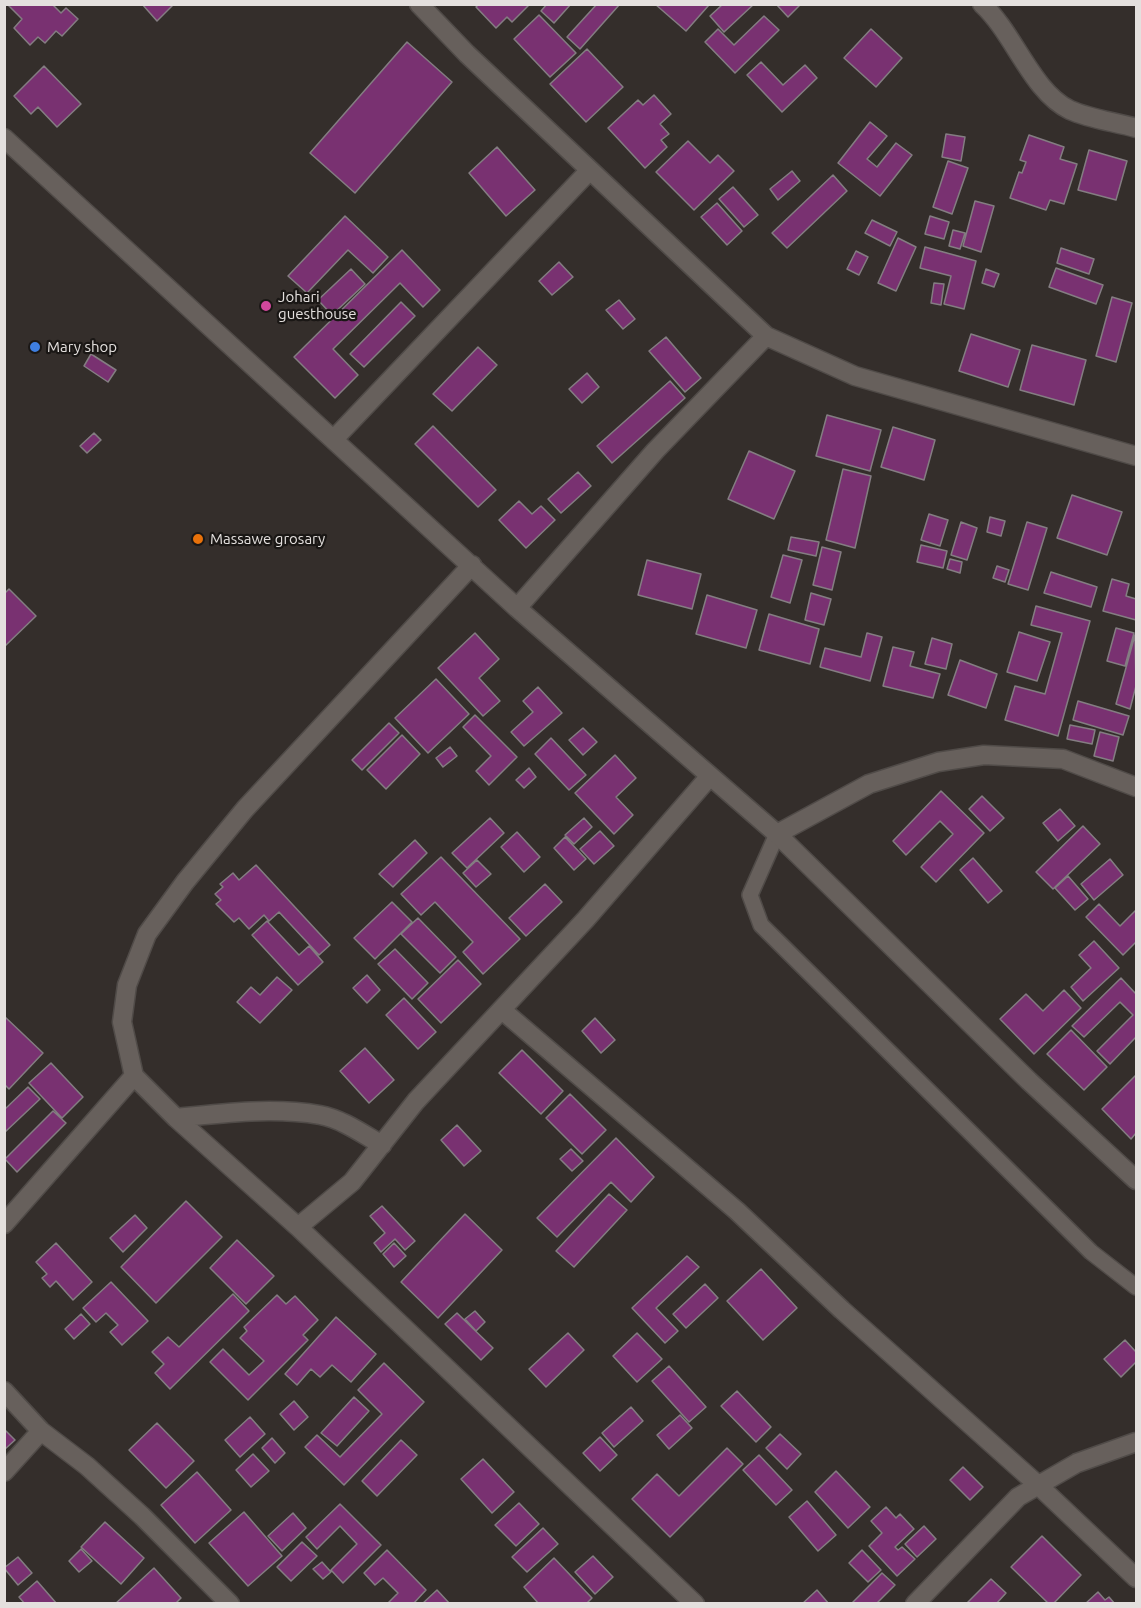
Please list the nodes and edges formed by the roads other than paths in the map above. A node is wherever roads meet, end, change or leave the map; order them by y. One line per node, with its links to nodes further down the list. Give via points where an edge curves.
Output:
1 (419, 4): 5 (street)
2 (982, 4): 3 (street, via 1047,93 1069,109)
3 (1137, 128)
4 (4, 138): 7 (street)
5 (590, 170): 6 (street); 7 (street)
6 (766, 336): 8 (street, via 855,376); 10 (street, via 655,451)
7 (334, 440): 9 (street)
8 (1137, 456)
9 (472, 565): 10 (street); 15 (street, via 245,809 147,934 127,985 122,1022)
10 (517, 608): 11 (street)
11 (710, 776): 13 (street); 14 (street)
12 (1137, 787): 13 (street, via 1063,759 984,755 938,762 868,784)
13 (777, 834): 18 (street); 21 (lane, via 750,895 761,925 1091,1252)
14 (502, 1010): 17 (street, via 416,1101); 26 (street, via 737,1211)
15 (134, 1076): 16 (street); 19 (street)
16 (176, 1118): 17 (street, via 260,1112 321,1115); 20 (street)
17 (382, 1145): 20 (street, via 352,1182)
18 (1137, 1180)
19 (4, 1224)
20 (298, 1227): 29 (street)
21 (1137, 1287)
22 (4, 1391): 23 (street)
23 (41, 1431): 25 (street); 28 (street, via 142,1516)
24 (1137, 1442): 26 (street, via 1077,1463)
25 (4, 1472)
26 (1038, 1485): 27 (street); 30 (street, via 1018,1497)
27 (1137, 1578)
28 (230, 1604)
29 (695, 1604)
30 (915, 1604)

